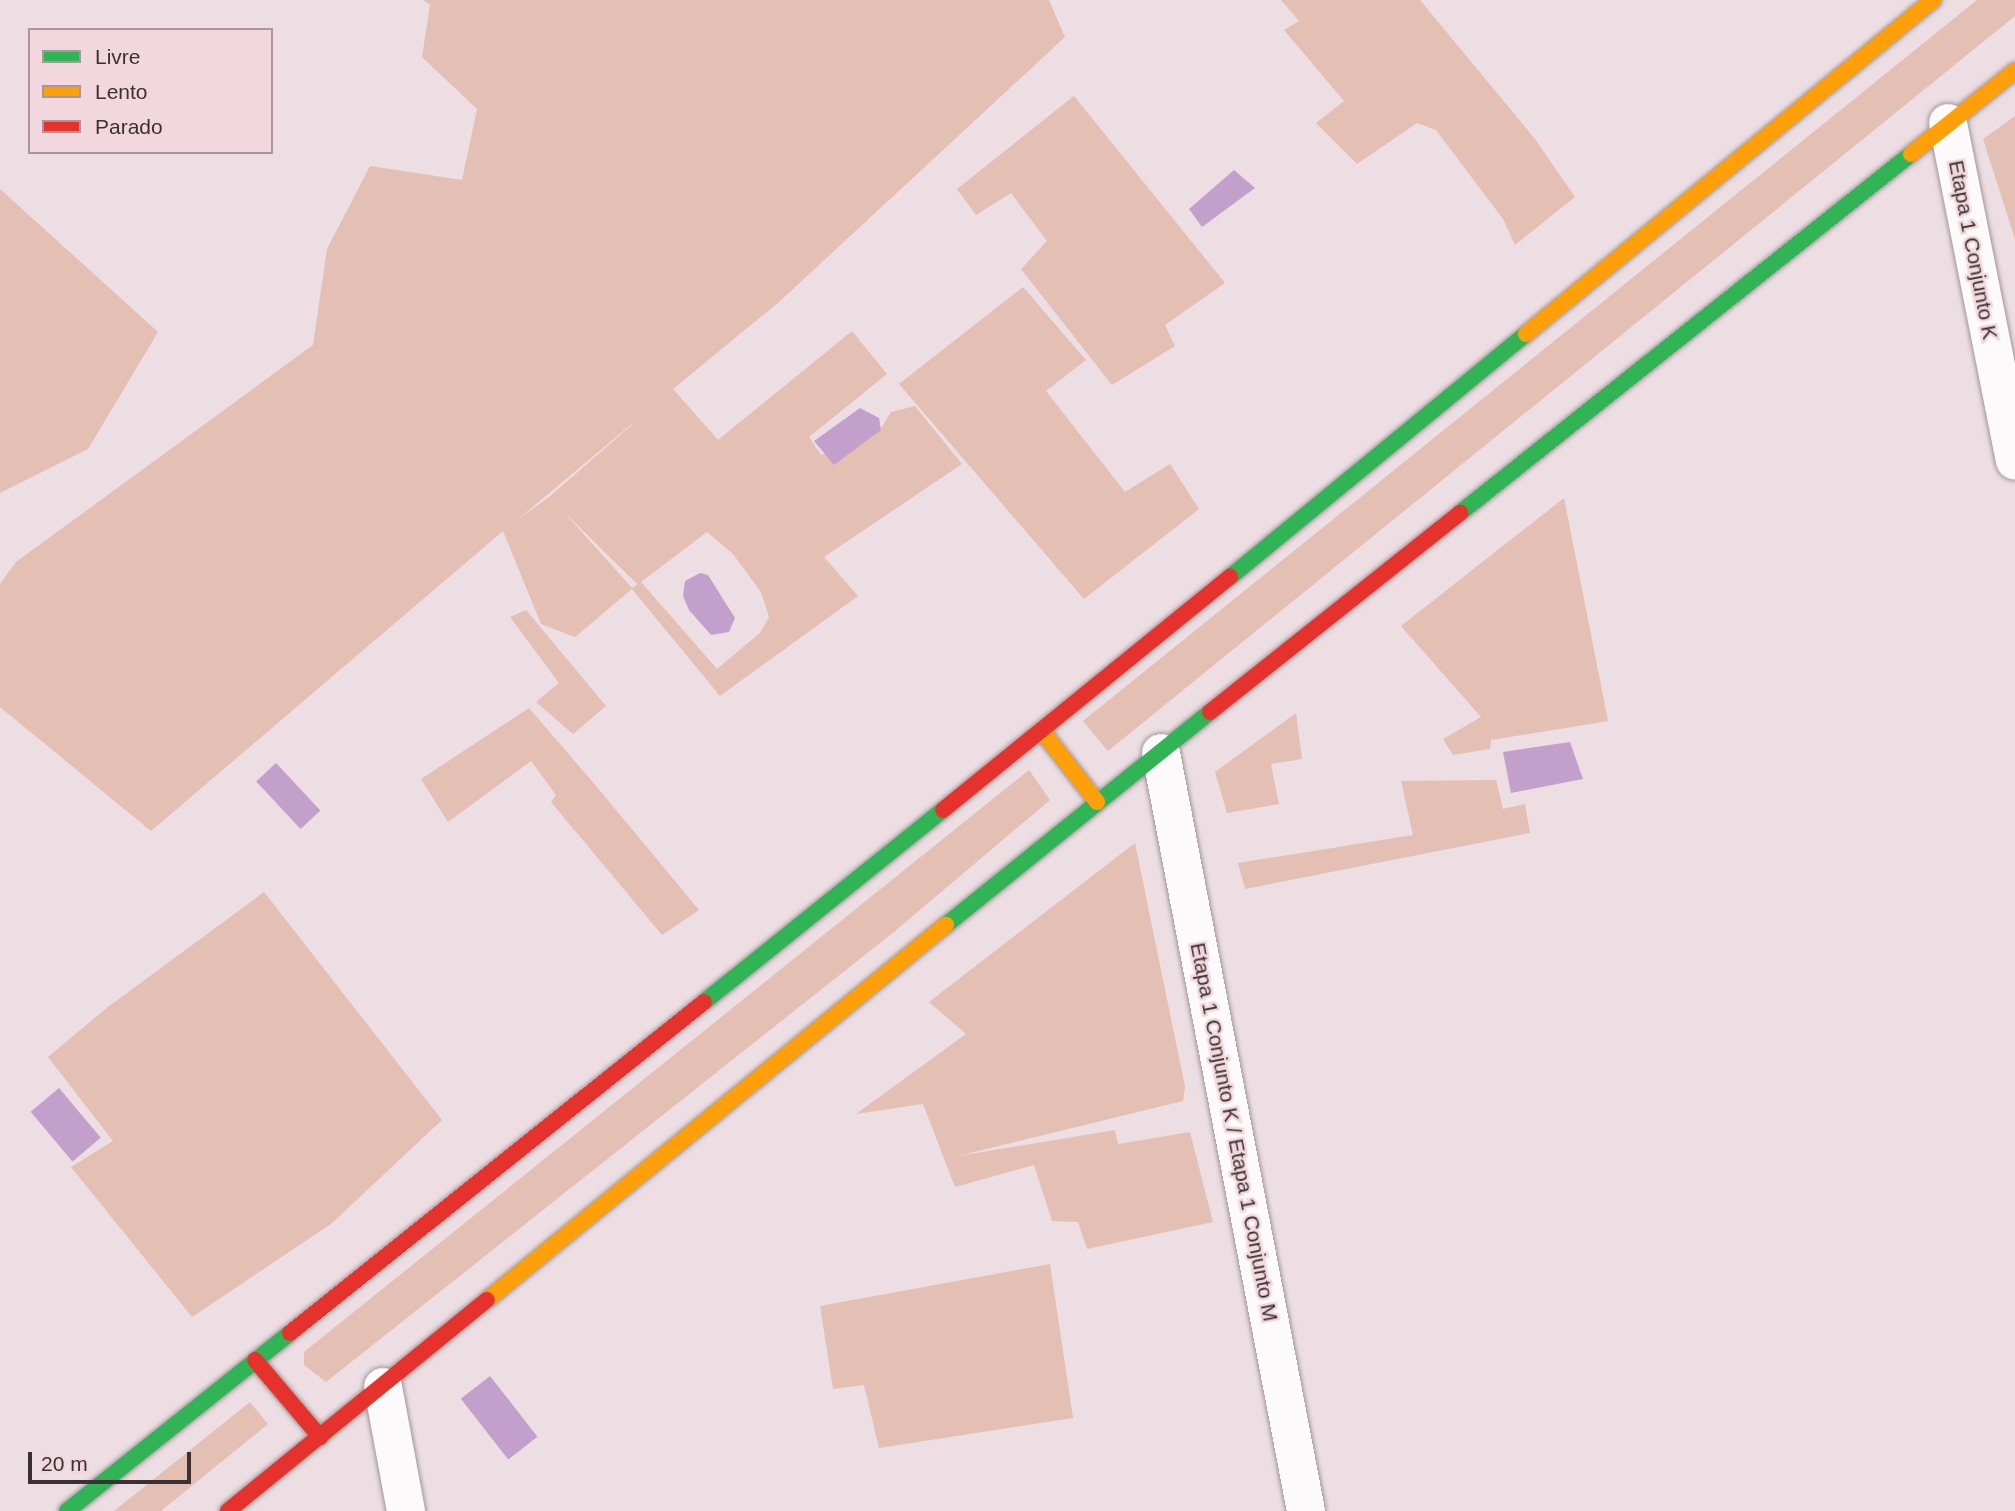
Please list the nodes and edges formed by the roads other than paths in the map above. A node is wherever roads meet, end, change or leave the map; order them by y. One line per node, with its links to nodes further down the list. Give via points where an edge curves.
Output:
1 (1933, 0): 5 (street)
2 (2015, 71): 3 (street)
3 (1948, 123): 4 (street, Etapa 1 Conjunto K); 6 (street)
4 (2015, 460)
5 (1042, 732): 7 (street); 8 (street)
6 (1161, 753): 7 (street); 14 (street, Etapa 1 Conjunto K / Etapa 1 Conjunto M)
7 (1097, 802): 9 (street)
8 (255, 1360): 10 (street); 11 (street)
9 (383, 1387): 10 (street); 13 (street)
10 (320, 1437): 12 (street)
11 (67, 1511)
12 (228, 1511)
13 (406, 1511)
14 (1306, 1511)

